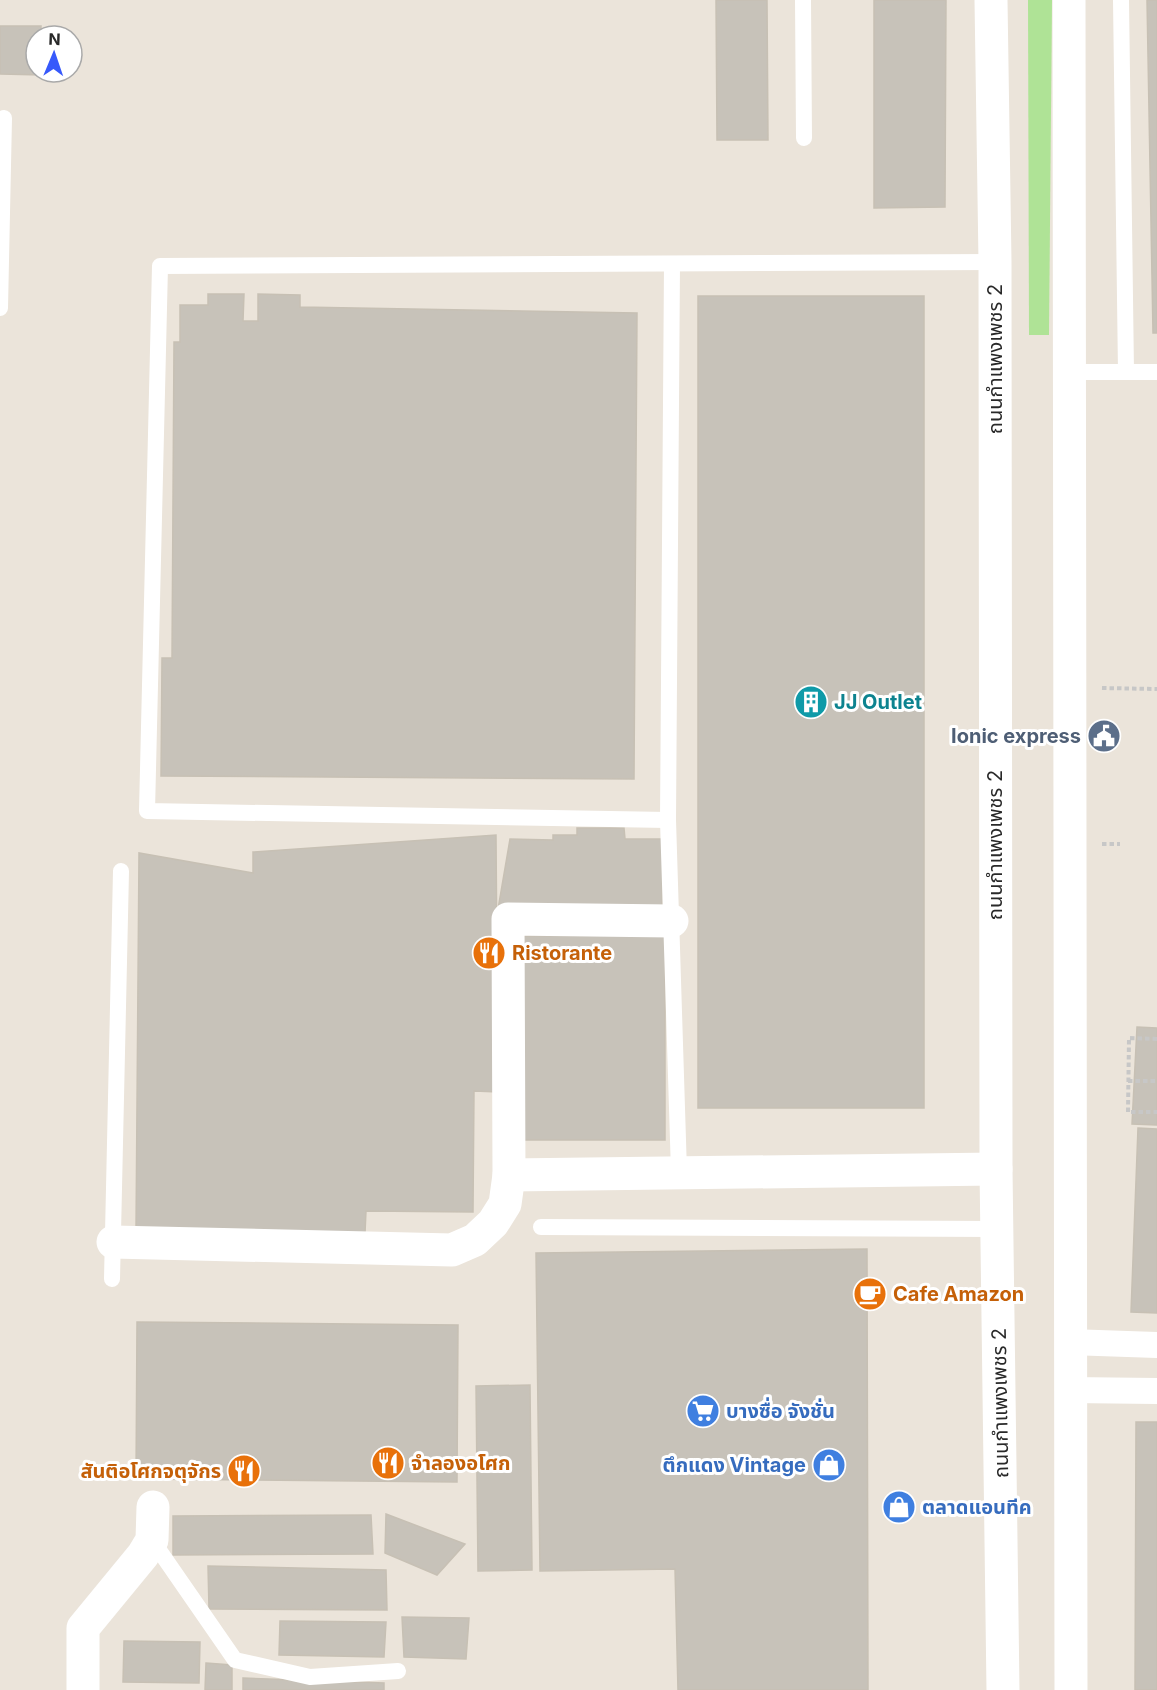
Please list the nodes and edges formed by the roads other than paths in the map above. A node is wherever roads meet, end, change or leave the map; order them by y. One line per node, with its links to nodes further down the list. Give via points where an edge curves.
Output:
1 (803, 0): 6 (lane)
2 (990, 0): 7 (main road, ถนนกำแพงเพชร 2)
3 (1069, 0): 10 (main road)
4 (1121, 0): 11 (lane)
5 (4, 118): 9 (lane)
6 (804, 138)
7 (995, 262): 8 (lane); 16 (main road, ถนนกำแพงเพชร 2)
8 (672, 264): 13 (lane); 13 (lane, via 160,266 147,811)
9 (0, 308)
10 (1069, 372): 11 (lane); 23 (main road)
11 (1126, 372): 12 (lane)
12 (1157, 372)
13 (668, 820): 15 (lane)
14 (121, 871): 21 (lane)
15 (672, 921): 17 (lane); 18 (main road, via 508,920)
16 (996, 1169): 17 (main road); 20 (main road, ถนนกำแพงเพชร 2)
17 (679, 1172): 18 (main road)
18 (509, 1175): 21 (main road, via 505,1204 493,1223 475,1240 452,1250)
19 (541, 1227): 20 (lane)
20 (998, 1229): 31 (main road, ถนนกำแพงเพชร 2)
21 (112, 1242): 22 (lane)
22 (112, 1279)
23 (1069, 1342): 24 (street); 25 (main road)
24 (1157, 1345)
25 (1069, 1390): 26 (street); 32 (main road)
26 (1157, 1391)
27 (153, 1507): 28 (main road)
28 (152, 1540): 29 (lane, via 235,1660 310,1677); 30 (main road, via 83,1628)
29 (398, 1671)
30 (83, 1690)
31 (1003, 1690)
32 (1071, 1690)

